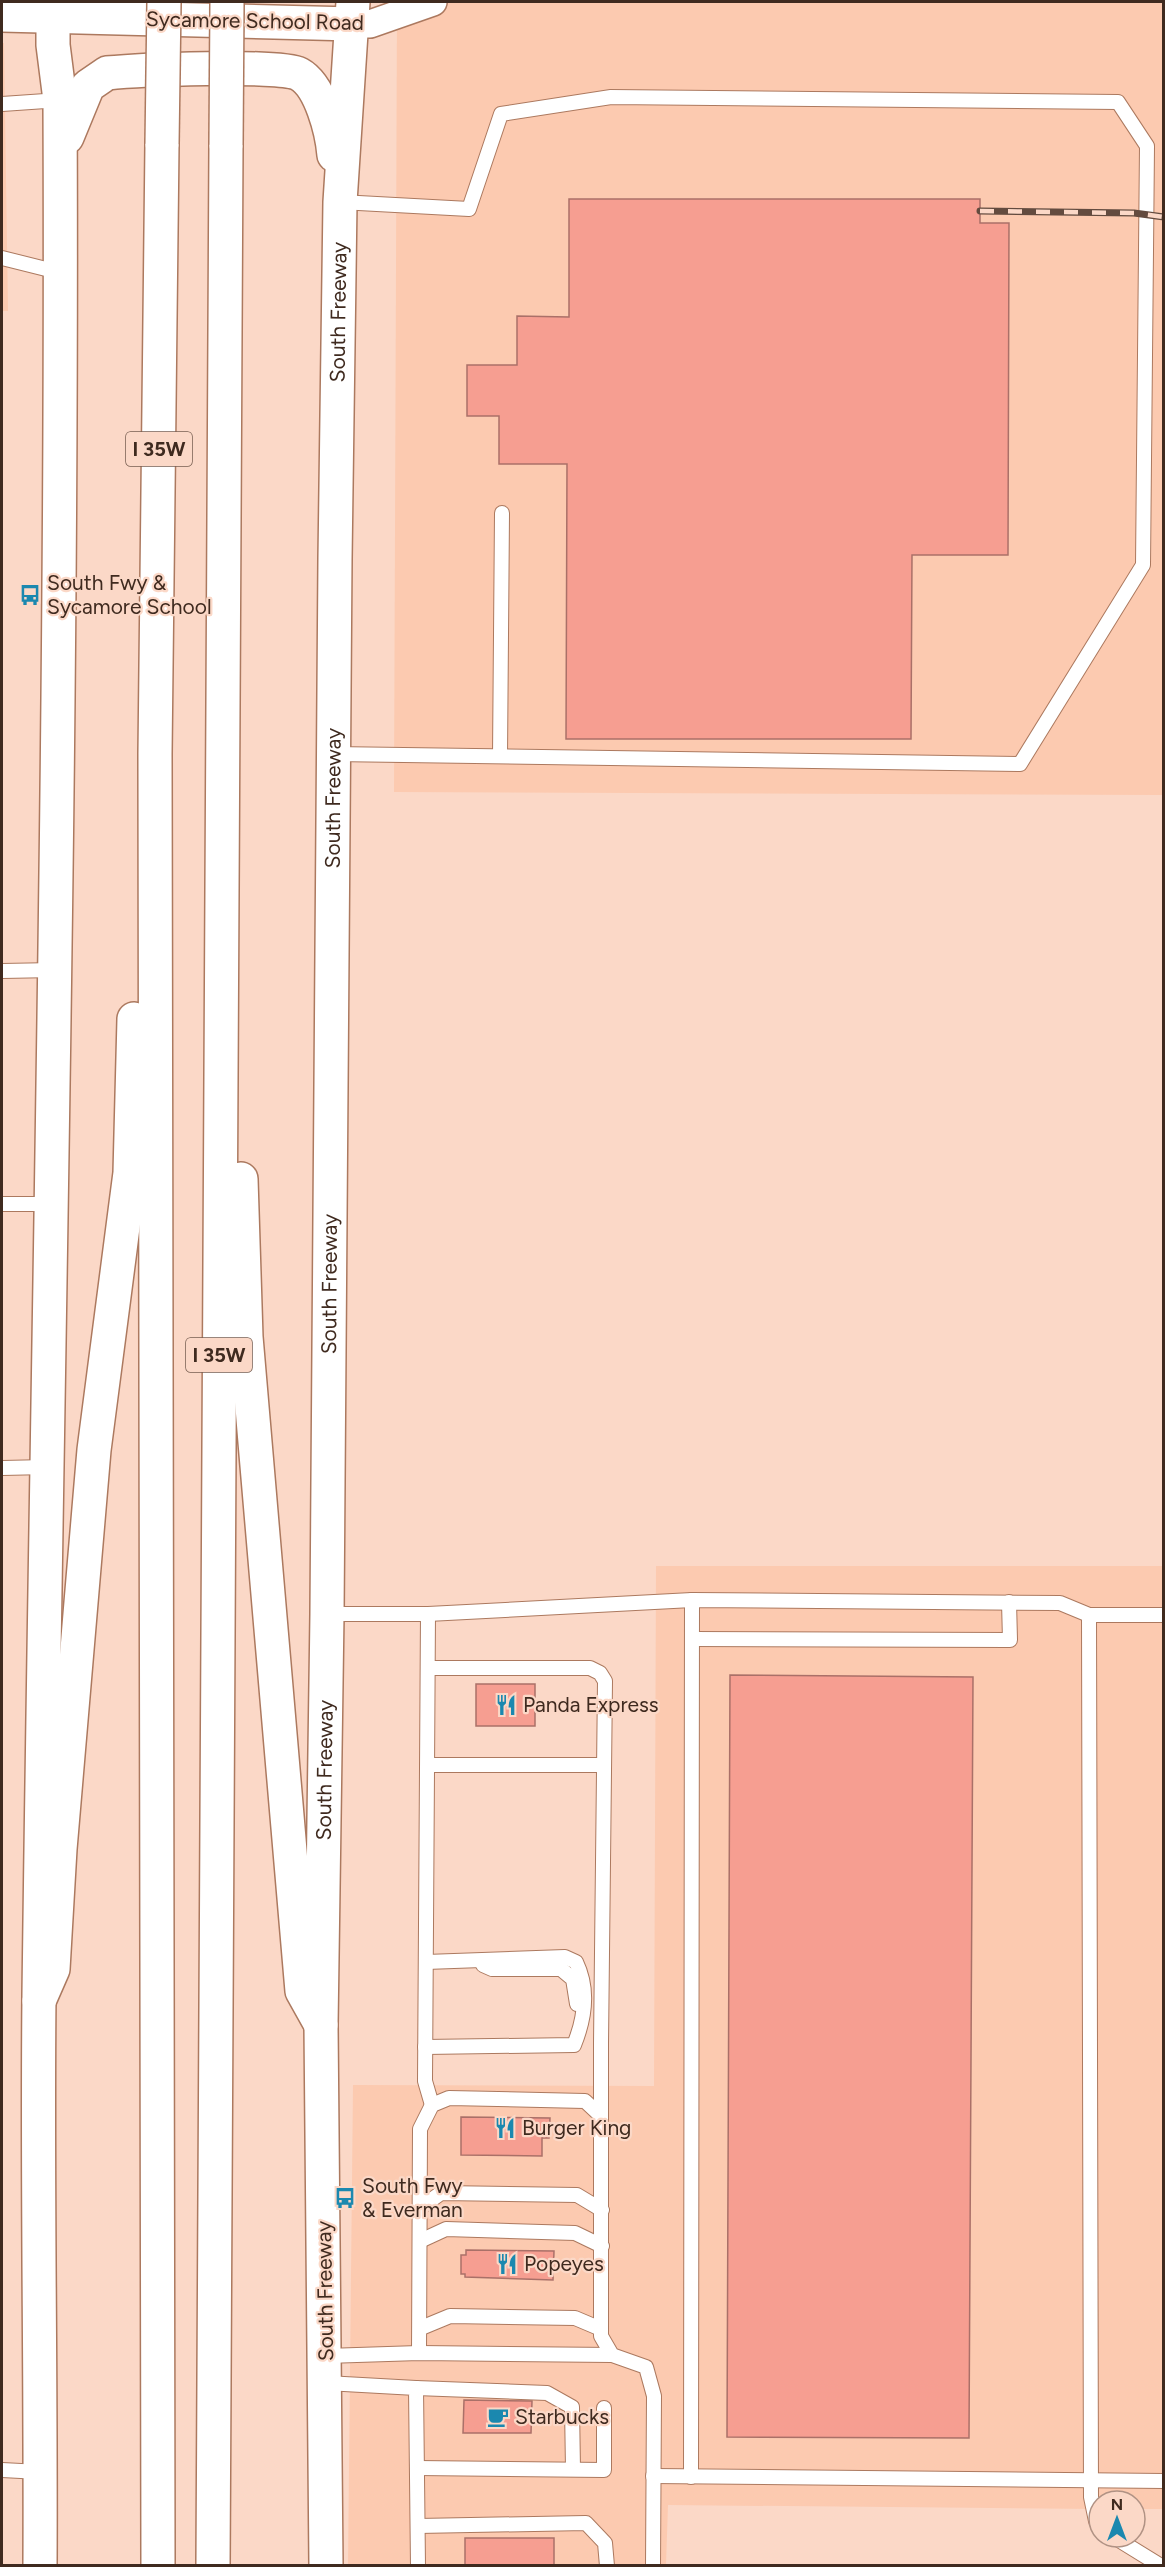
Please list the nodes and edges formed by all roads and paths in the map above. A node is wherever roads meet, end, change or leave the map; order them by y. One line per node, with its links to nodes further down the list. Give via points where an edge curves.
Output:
1 (164, 2): 14 (main road, I 35W, bridge)
2 (227, 2): 19 (main road, I 35W, bridge)
3 (434, 2): 5 (street, Sycamore School Road, via 370,24)
4 (52, 9): 5 (main road, Sycamore School Road); 6 (main road, Sycamore School Road); 7 (main road)
5 (353, 13): 10 (main road, South Freeway)
6 (2, 15)
7 (60, 100): 8 (lane); 9 (main road)
8 (2, 104)
9 (60, 153): 10 (main road, via 88,86 107,73 262,69 298,73 313,87 332,134); 12 (main road)
10 (340, 202): 15 (main road, South Freeway); 16 (lane, via 469,209 501,114 611,97 1118,102 1147,146 1143,565 1020,764)
11 (2, 258): 12 (lane)
12 (58, 272): 18 (main road)
13 (502, 513): 16 (lane)
14 (155, 754): 35 (main road, via 138,800 130,1173 94,1450 53,1969); 66 (main road, I 35W)
15 (333, 754): 16 (lane); 26 (main road, South Freeway)
16 (500, 756)
17 (2, 970): 18 (lane)
18 (55, 970): 21 (main road)
19 (220, 995): 36 (main road, via 238,1066 246,1337 302,1991); 67 (main road, I 35W)
20 (2, 1204): 21 (lane)
21 (52, 1204): 22 (main road)
22 (49, 1467): 23 (lane); 35 (main road)
23 (2, 1468)
24 (692, 1600): 25 (lane); 27 (lane); 30 (lane)
25 (1009, 1602): 28 (lane, via 1059,1603); 30 (lane, via 1010,1640)
26 (327, 1614): 27 (lane); 36 (main road, South Freeway)
27 (428, 1614): 31 (lane)
28 (1089, 1616): 29 (lane); 59 (lane)
29 (1164, 1616)
30 (692, 1639): 58 (lane)
31 (428, 1668): 32 (lane); 33 (lane, via 590,1668 600,1673 605,1681)
32 (428, 1764): 33 (lane); 34 (lane)
33 (604, 1765): 37 (lane)
34 (426, 1962): 38 (lane, via 565,1957 576,1962 584,1977 582,2026); 39 (lane)
35 (39, 2001): 56 (main road)
36 (321, 2025): 50 (main road, South Freeway)
37 (601, 2043): 38 (lane); 41 (lane)
38 (573, 2045): 39 (lane)
39 (425, 2047): 40 (lane, via 425,2081)
40 (432, 2105): 41 (lane, via 449,2098 585,2101); 42 (lane, via 420,2129)
41 (601, 2116): 43 (lane)
42 (420, 2208): 43 (lane, via 441,2193 577,2194); 44 (lane)
43 (602, 2210): 45 (lane)
44 (420, 2241): 45 (lane, via 446,2229 575,2233); 46 (lane)
45 (602, 2246): 47 (lane)
46 (421, 2328): 47 (lane, via 450,2316 575,2318); 48 (lane)
47 (601, 2329): 49 (lane)
48 (420, 2353): 49 (lane); 50 (lane)
49 (612, 2355): 57 (lane, via 646,2367 654,2396)
50 (326, 2369): 51 (lane); 63 (main road, South Freeway)
51 (416, 2388): 53 (lane); 54 (lane, via 547,2393 572,2407)
52 (604, 2408): 54 (lane, via 604,2470)
53 (417, 2468): 54 (lane); 62 (lane)
54 (573, 2469)
55 (2, 2470): 56 (lane)
56 (40, 2472): 65 (main road)
57 (653, 2476): 58 (lane); 72 (lane)
58 (691, 2477): 59 (lane)
59 (1091, 2481): 60 (lane); 61 (lane)
60 (1164, 2481)
61 (1091, 2489)
62 (418, 2526): 70 (lane); 71 (lane, via 586,2523 605,2542)
63 (326, 2532): 68 (main road); 69 (main road, South Freeway)
64 (1134, 2549): 73 (lane)
65 (40, 2565)
66 (158, 2565)
67 (213, 2565)
68 (317, 2565)
69 (326, 2565)
70 (418, 2565)
71 (607, 2565)
72 (653, 2565)
73 (1161, 2565)

